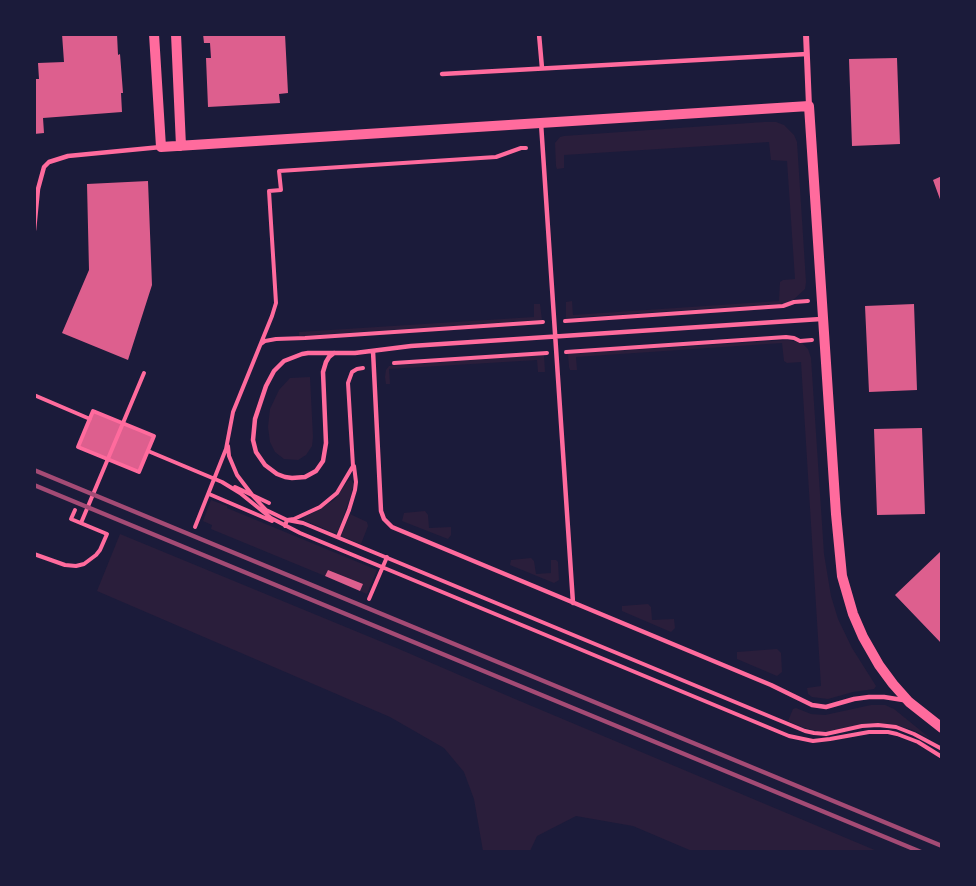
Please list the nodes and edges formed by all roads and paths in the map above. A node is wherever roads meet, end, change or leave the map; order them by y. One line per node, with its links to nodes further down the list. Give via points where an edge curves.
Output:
1 (154, 34): 11 (street)
2 (176, 34): 10 (street)
3 (539, 34): 6 (lane)
4 (806, 34): 5 (street)
5 (807, 54): 6 (lane); 8 (street)
6 (542, 68): 7 (lane)
7 (442, 74)
8 (809, 106): 9 (street); 14 (street)
9 (541, 123): 10 (street); 16 (lane)
10 (181, 146): 11 (street)
11 (161, 147): 13 (lane, via 59,157 49,162 38,189)
12 (526, 148): 19 (path, via 496,157 279,171 280,190 269,190 276,303)
13 (34, 230)
14 (822, 300): 15 (street); 16 (path)
15 (824, 319): 17 (lane); 18 (street)
16 (555, 321): 17 (lane); 19 (path, via 276,339 265,341)
17 (556, 337): 20 (lane); 21 (lane)
18 (825, 338): 21 (path); 48 (street, via 842,576 862,637)
19 (259, 348): 29 (path, via 233,412)
20 (373, 351): 22 (lane); 45 (lane, via 381,503 387,524)
21 (557, 352): 23 (path); 45 (lane)
22 (334, 353): 22 (lane, via 291,357 274,371 266,386 253,440 256,452 277,474 305,477 323,461 323,376 326,362)
23 (394, 363)
24 (144, 373): 27 (path)
25 (34, 395): 26 (path)
26 (90, 418): 27 (path, via 93,411); 31 (path, via 78,447)
27 (123, 423): 30 (path, via 154,436); 31 (path)
28 (236, 437): 29 (path)
29 (228, 438): 33 (path)
30 (148, 451): 31 (path, via 139,472); 33 (path)
31 (108, 459): 37 (path)
32 (353, 466): 40 (path, via 355,490)
33 (215, 478): 34 (path); 35 (path); 38 (path)
34 (209, 494): 38 (path); 39 (path)
35 (269, 503)
36 (75, 510): 37 (path, via 70,519)
37 (81, 523): 41 (path, via 107,534 100,550 84,564 65,565)
38 (284, 526): 40 (path, via 287,520 298,522); 43 (path)
39 (195, 527)
40 (338, 537): 42 (path)
41 (34, 555)
42 (387, 557): 43 (path); 46 (path)
43 (382, 568): 44 (path); 47 (path)
44 (369, 599)
45 (573, 603): 48 (lane, via 806,703 834,706 869,697)
46 (600, 646): 47 (path); 49 (path)
47 (596, 656): 51 (path)
48 (909, 702): 50 (street)
49 (782, 721): 51 (path); 52 (path, via 819,734 862,726 896,727)
50 (942, 728)
51 (778, 732): 53 (path, via 813,741 888,732 918,742)
52 (942, 749)
53 (942, 757)

